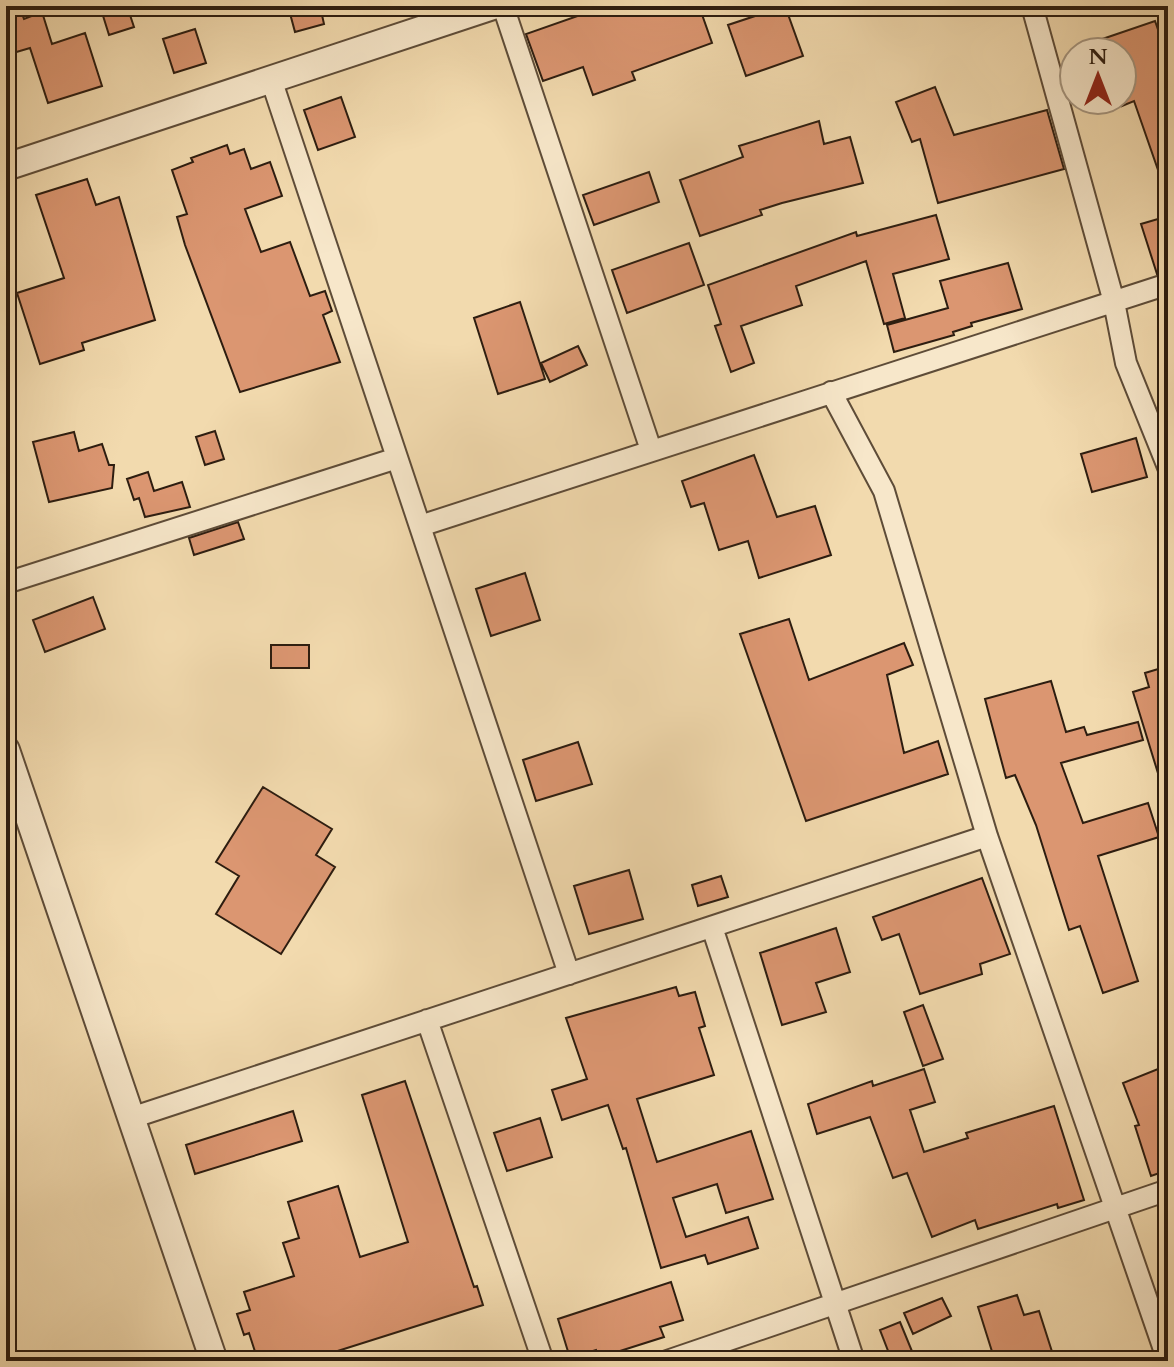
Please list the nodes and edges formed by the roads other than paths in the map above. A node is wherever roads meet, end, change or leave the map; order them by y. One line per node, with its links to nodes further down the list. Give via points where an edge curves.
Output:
1 (493, 6): 4 (street)
2 (503, 6): 9 (street)
3 (1032, 6): 7 (street)
4 (271, 79): 5 (street); 10 (street)
5 (6, 167)
6 (1168, 284): 7 (street)
7 (1114, 302): 8 (street); 11 (street, via 1126,363)
8 (831, 392): 9 (street); 15 (street, via 884,491)
9 (651, 450): 12 (street)
10 (397, 458): 12 (street); 13 (street)
11 (1168, 467)
12 (420, 526): 17 (street)
13 (6, 583)
14 (6, 750): 19 (street)
15 (987, 836): 16 (street); 21 (street)
16 (712, 927): 17 (street); 22 (street)
17 (569, 974): 18 (street)
18 (427, 1020): 19 (street); 24 (street)
19 (131, 1118): 23 (street)
20 (1168, 1190): 21 (street)
21 (1115, 1208): 22 (street); 27 (street)
22 (834, 1304): 25 (street); 26 (street)
23 (214, 1361)
24 (543, 1361)
25 (667, 1361)
26 (854, 1361)
27 (1168, 1361)

